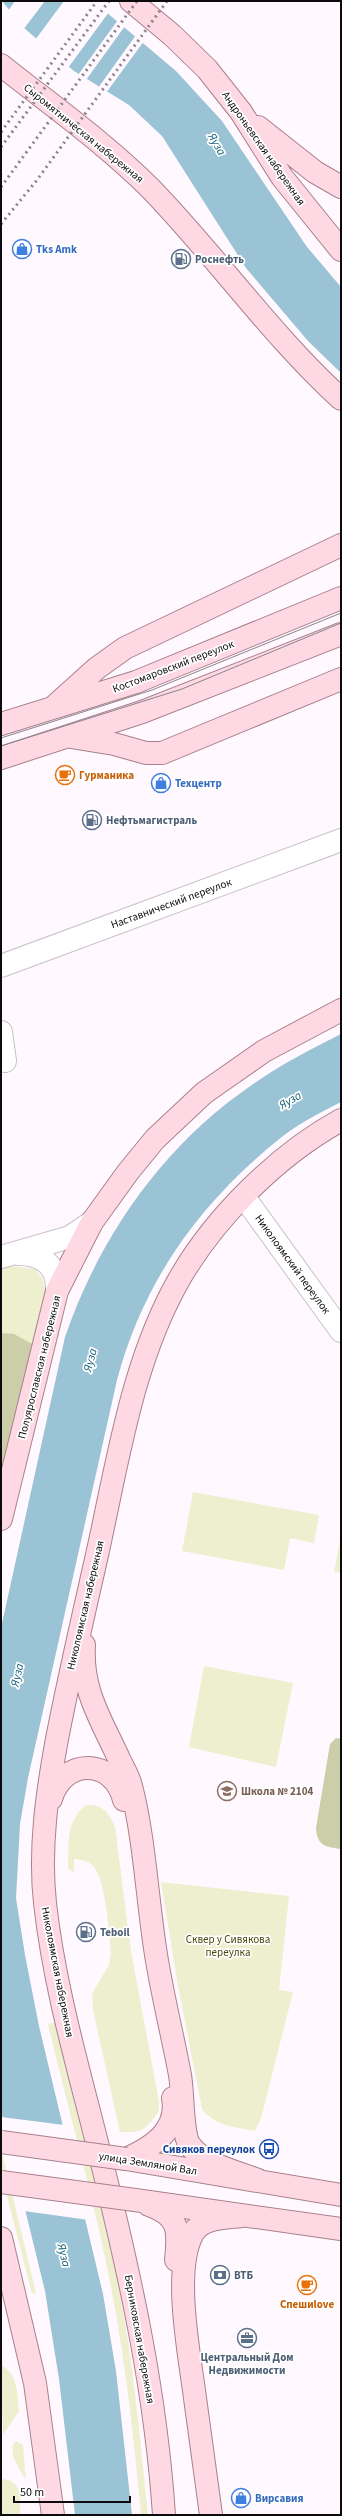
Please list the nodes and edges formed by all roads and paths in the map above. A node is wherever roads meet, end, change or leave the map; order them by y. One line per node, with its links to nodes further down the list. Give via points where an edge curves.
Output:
1 (131, 1): 3 (main road, Андроньевская набережная, via 172,35 207,69)
2 (1, 65): 6 (main road, Сыромятническая набережная, via 130,169 151,189 265,318)
3 (241, 112): 4 (main road, via 293,156); 5 (main road, Андроньевская набережная, via 282,177)
4 (341, 187)
5 (341, 250)
6 (341, 399)
7 (341, 545): 10 (main road)
8 (341, 598): 12 (main road, Костомаровский переулок)
9 (341, 634): 14 (main road)
10 (112, 656): 12 (main road, via 108,668 111,677 116,681); 13 (main road)
11 (341, 679): 17 (main road, via 162,753 146,753)
12 (136, 682): 13 (main road, Костомаровский переулок)
13 (50, 710): 15 (main road, Костомаровский переулок)
14 (142, 712): 16 (main road); 17 (main road, via 129,728 132,743)
15 (1, 724)
16 (68, 736): 17 (main road); 18 (main road)
17 (139, 750)
18 (1, 758)
19 (341, 840): 20 (street, Наставнический переулок)
20 (1, 966)
21 (341, 1010): 26 (main road, Полуярославская набережная, via 264,1051 204,1093 155,1139)
22 (1, 1032): 23 (street)
23 (6, 1061)
24 (341, 1120): 25 (main road, Николоямская набережная, via 315,1134 290,1153)
25 (244, 1197): 29 (street, Николоямский переулок); 31 (main road, Николоямская набережная, via 207,1238 183,1272 149,1343 134,1393)
26 (92, 1222): 27 (street, via 70,1237); 28 (main road, Полуярославская набережная)
27 (5, 1256): 28 (street, via 30,1254 44,1260 55,1273)
28 (57, 1291): 30 (main road, Полуярославская набережная)
29 (341, 1331)
30 (1, 1518)
31 (87, 1601): 32 (main road, Николоямская набережная, via 72,1657 49,1785); 36 (main road, via 83,1652 86,1680 93,1708 131,1784 155,1949 183,2095 185,2132 189,2143 197,2152 214,2163)
32 (46, 1819): 34 (main road, via 52,1794 68,1773 79,1768 93,1768 105,1772 122,1790 144,1951 174,2102 172,2119 161,2139 145,2151); 35 (main road, Николоямская набережная, via 43,1880 52,1951 73,2050)
33 (1, 2142): 34 (main road, улица Земляной Вал, bridge)
34 (126, 2159): 36 (main road, улица Земляной Вал)
35 (103, 2164): 51 (main road, Берниковская набережная, via 148,2367)
36 (258, 2180): 38 (main road, улица Земляной Вал)
37 (1, 2182): 41 (main road, bridge)
38 (296, 2186): 39 (main road, улица Земляной Вал); 40 (main road, улица Земляной Вал)
39 (341, 2187)
40 (341, 2195)
41 (135, 2200): 42 (main road); 47 (main road, via 165,2212 174,2221 178,2230 177,2279)
42 (242, 2216): 43 (main road); 47 (main road, via 207,2222 193,2233 185,2263)
43 (288, 2222): 44 (main road); 46 (main road)
44 (341, 2229)
45 (1, 2238): 48 (main road, via 34,2376)
46 (341, 2239)
47 (184, 2313): 52 (main road)
48 (46, 2454): 49 (main road); 50 (main road)
49 (36, 2515)
50 (53, 2515)
51 (164, 2515)
52 (211, 2515)

